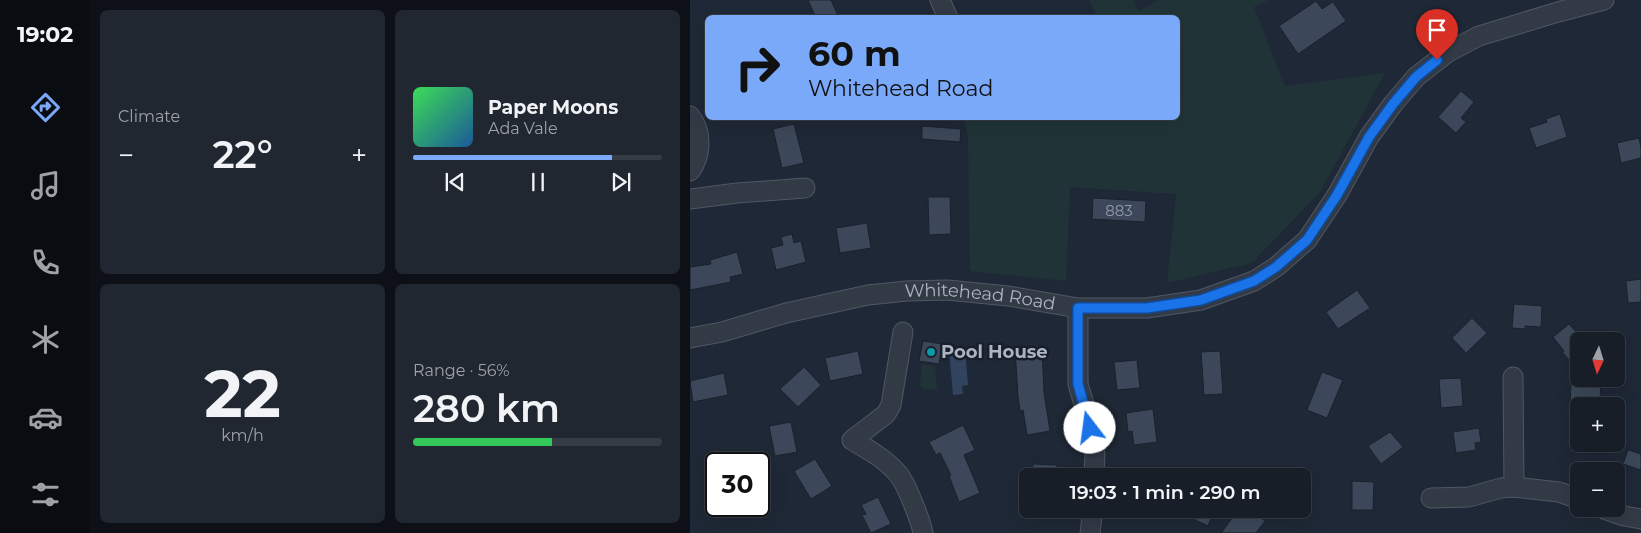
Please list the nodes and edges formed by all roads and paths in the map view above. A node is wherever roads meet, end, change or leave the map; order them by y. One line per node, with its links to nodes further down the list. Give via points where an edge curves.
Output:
1 (940, 0): 3 (street)
2 (1604, 0): 8 (street, Whitehead Road, via 1480,36 1448,52 1416,77 1369,137 1307,240 1254,281 1201,300 1147,308)
3 (947, 15)
4 (690, 116): 5 (street, via 699,136 697,158)
5 (690, 171)
6 (805, 188): 7 (street)
7 (690, 199)
8 (1078, 308): 10 (street, Whitehead Road, via 1008,296 907,290 786,313); 12 (street, via 1078,384 1094,446)
9 (903, 332): 19 (street, via 892,405 886,414 852,440 876,454 900,476)
10 (690, 338)
11 (1513, 377): 13 (street)
12 (1094, 468)
13 (1514, 487): 14 (street); 15 (street, via 1469,497)
14 (1570, 496)
15 (1430, 498)
16 (1625, 516): 18 (street)
17 (1092, 518): 20 (street)
18 (1641, 519)
19 (923, 533)
20 (1090, 533)

